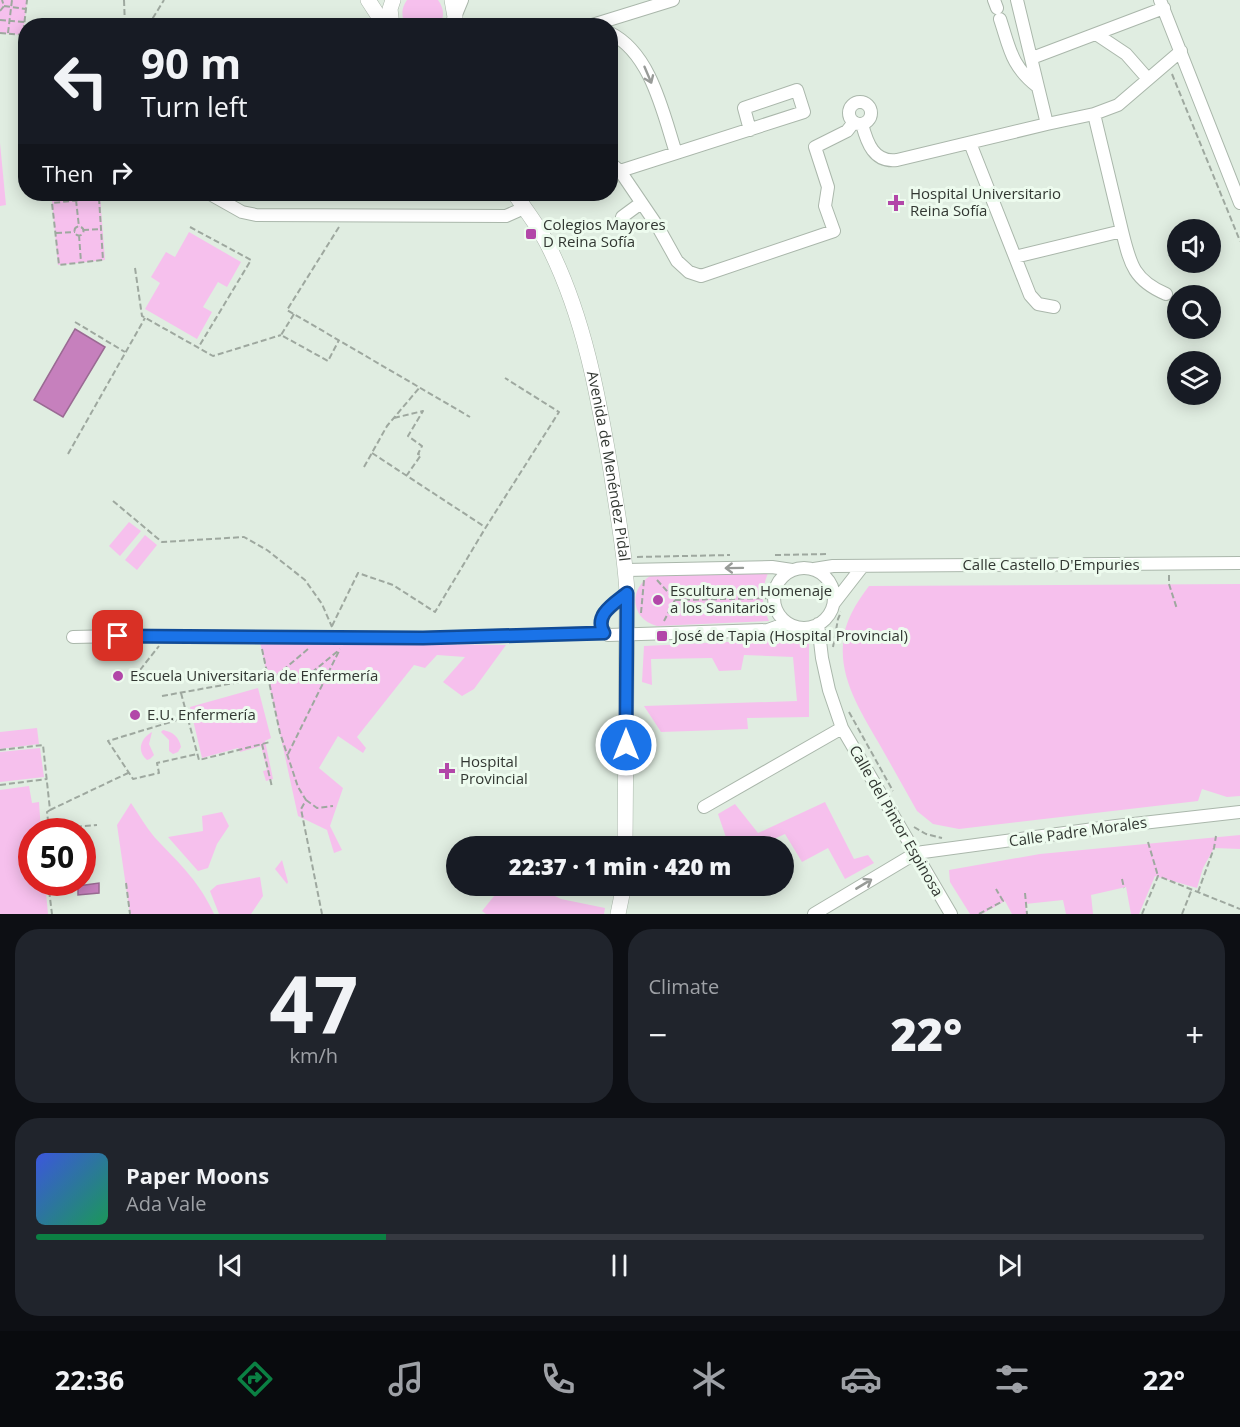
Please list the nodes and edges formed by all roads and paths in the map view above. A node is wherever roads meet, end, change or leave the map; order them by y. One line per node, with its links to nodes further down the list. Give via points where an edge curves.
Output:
1 (2, 0): 13 (path)
2 (12, 0): 14 (path)
3 (27, 0): 15 (path)
4 (124, 0): 19 (path)
5 (164, 0): 20 (path)
6 (368, 0): 21 (main road)
7 (393, 0): 22 (main road)
8 (452, 0): 23 (main road)
9 (462, 0): 24 (street)
10 (1017, 0): 35 (street)
11 (666, 2): 25 (street)
12 (1162, 4): 32 (street); 34 (street)
13 (4, 6): 14 (path); 17 (path)
14 (11, 7): 15 (path); 27 (path)
15 (26, 9): 18 (path)
16 (997, 9): 38 (street, via 1014,61)
17 (0, 11)
18 (25, 18)
19 (125, 18)
20 (153, 18)
21 (380, 18)
22 (390, 18)
23 (455, 18)
24 (457, 18)
25 (615, 18)
26 (0, 20): 27 (path)
27 (9, 21): 28 (path); 30 (path)
28 (18, 22)
29 (0, 33): 30 (path)
30 (8, 33): 31 (path)
31 (18, 34)
32 (1096, 34): 35 (street); 37 (street, via 1126,54)
33 (618, 37): 43 (street, one-way to 43, via 638,54 644,66 662,106)
34 (1181, 51): 36 (street); 45 (street)
35 (1032, 58): 38 (street)
36 (1167, 63): 37 (street); 66 (path)
37 (1148, 79): 39 (street, via 1118,105)
38 (1038, 87): 40 (street)
39 (1094, 114): 40 (street); 62 (street)
40 (1047, 124): 42 (street)
41 (750, 130): 41 (street, via 804,112 797,90 744,108); 43 (street)
42 (970, 143): 53 (street, via 886,161 870,147 858,123 815,147 828,187 825,206 834,231 701,276 677,261); 67 (street)
43 (676, 153): 44 (street)
44 (618, 166)
45 (1226, 167): 47 (street); 54 (street)
46 (618, 171): 53 (street)
47 (1240, 176)
48 (68, 201): 64 (path, via 52,203)
49 (76, 201): 59 (path)
50 (99, 201): 60 (path)
51 (222, 201): 56 (street, via 256,215)
52 (519, 201): 55 (main road, Avenida de Menéndez Pidal)
53 (641, 203): 57 (street)
54 (1240, 203)
55 (524, 208): 56 (street, via 506,216); 91 (main road, Avenida de Menéndez Pidal, via 549,246 579,321 596,385)
56 (346, 215): 72 (path, via 287,310)
57 (622, 217)
58 (190, 226): 77 (path, via 251,260)
59 (79, 227): 61 (path); 63 (path, via 74,228)
60 (101, 229): 61 (path); 68 (path, via 103,260)
61 (83, 230): 65 (path, via 83,235)
62 (1122, 231): 67 (street); 70 (street, via 1136,273 1151,288)
63 (75, 232): 64 (path); 65 (path, via 75,236)
64 (56, 233): 68 (path, via 59,265)
65 (79, 235): 68 (path)
66 (1240, 241)
67 (1015, 257): 71 (street, via 1033,300 1044,307)
68 (81, 262)
69 (135, 268): 73 (path)
70 (1166, 294)
71 (1054, 307)
72 (294, 314): 75 (path); 76 (path)
73 (145, 318): 77 (path); 78 (path)
74 (75, 322): 78 (path)
75 (281, 335): 76 (path, via 328,361); 77 (path, via 213,356)
76 (339, 340): 80 (path)
77 (198, 348)
78 (125, 352): 84 (path)
79 (505, 378): 88 (path, via 559,412)
80 (420, 387): 81 (path); 82 (path)
81 (470, 417)
82 (394, 418): 83 (path); 86 (path, via 423,411 408,436 422,446 418,454 421,455)
83 (372, 453): 85 (path); 86 (path)
84 (68, 454)
85 (364, 467)
86 (407, 476): 88 (path)
87 (113, 501): 111 (path, via 162,542 244,537 267,550 305,580)
88 (486, 527): 111 (path, via 435,612 393,585 358,573)
89 (646, 557): 91 (path)
90 (1240, 563): 92 (street, Calle Castello D'Empuries)
91 (625, 564): 94 (street); 97 (main road, Avenida de Menéndez Pidal)
92 (1169, 564): 93 (street, Calle Castello D'Empuries); 101 (path, via 1169,584)
93 (862, 567): 95 (street, Calle Castello D'Empuries); 100 (street)
94 (653, 569): 96 (street, one-way to 94); 99 (path, via 653,576)
95 (814, 569): 96 (street); 100 (street, via 831,584)
96 (792, 570): 98 (street, via 776,585)
97 (627, 593): 105 (street, via 603,614 600,623); 106 (main road, Avenida de Menéndez Pidal)
98 (774, 598): 99 (path); 102 (street, via 777,612)
99 (675, 600): 104 (path, via 664,622)
100 (839, 604): 103 (street); 112 (path)
101 (1178, 609)
102 (787, 623): 103 (street, via 803,628); 104 (street, via 768,630)
103 (818, 624): 120 (street, Calle del Pintor Espinosa, via 824,669)
104 (664, 632): 106 (street)
105 (604, 633): 106 (street); 111 (street)
106 (626, 634): 138 (main road, Avenida de Menéndez Pidal)
107 (167, 636): 108 (street); 109 (street); 113 (path)
108 (73, 637)
109 (259, 637): 110 (street); 114 (path)
110 (322, 637): 111 (street); 115 (path)
111 (339, 638): 115 (path, via 305,678); 125 (path)
112 (832, 647)
113 (140, 670)
114 (268, 677): 115 (path); 116 (path)
115 (269, 682): 125 (path)
116 (181, 693): 117 (path); 119 (path)
117 (162, 696)
118 (849, 712): 130 (path)
119 (187, 717): 124 (path); 126 (path, via 108,741)
120 (842, 728): 133 (street, Calle del Pintor Espinosa); 142 (street, Calle del Pintor Espinosa)
121 (270, 742): 122 (path)
122 (262, 744): 124 (path, via 199,760); 129 (path)
123 (0, 750): 127 (path, via 43,745)
124 (197, 754): 126 (path, via 157,763 159,773 133,779)
125 (288, 754): 131 (path)
126 (129, 773): 134 (path)
127 (47, 779): 128 (path); 134 (path)
128 (0, 785)
129 (272, 787)
130 (896, 795)
131 (306, 800): 132 (path, via 317,808); 156 (path, via 301,809)
132 (333, 806)
133 (704, 807)
134 (50, 810): 136 (path)
135 (1240, 812): 142 (street, Calle Padre Morales)
136 (48, 818)
137 (913, 826): 140 (path)
138 (625, 836)
139 (1216, 836): 149 (path)
140 (947, 839)
141 (1148, 842): 143 (path)
142 (916, 853): 158 (street, one-way to 142); 159 (street, Calle del Pintor Espinosa)
143 (1158, 876): 148 (path); 162 (path)
144 (1122, 879): 146 (path)
145 (126, 883): 155 (path)
146 (1124, 888)
147 (996, 889): 160 (path, via 1003,901)
148 (1192, 890): 149 (path); 163 (path)
149 (1198, 892): 153 (path)
150 (1025, 893): 161 (path)
151 (50, 896): 154 (path)
152 (622, 896): 157 (main road)
153 (1240, 909)
154 (52, 914)
155 (130, 914)
156 (322, 914)
157 (618, 914)
158 (814, 914)
159 (951, 914)
160 (979, 914)
161 (1027, 914)
162 (1142, 914)
163 (1182, 914)

